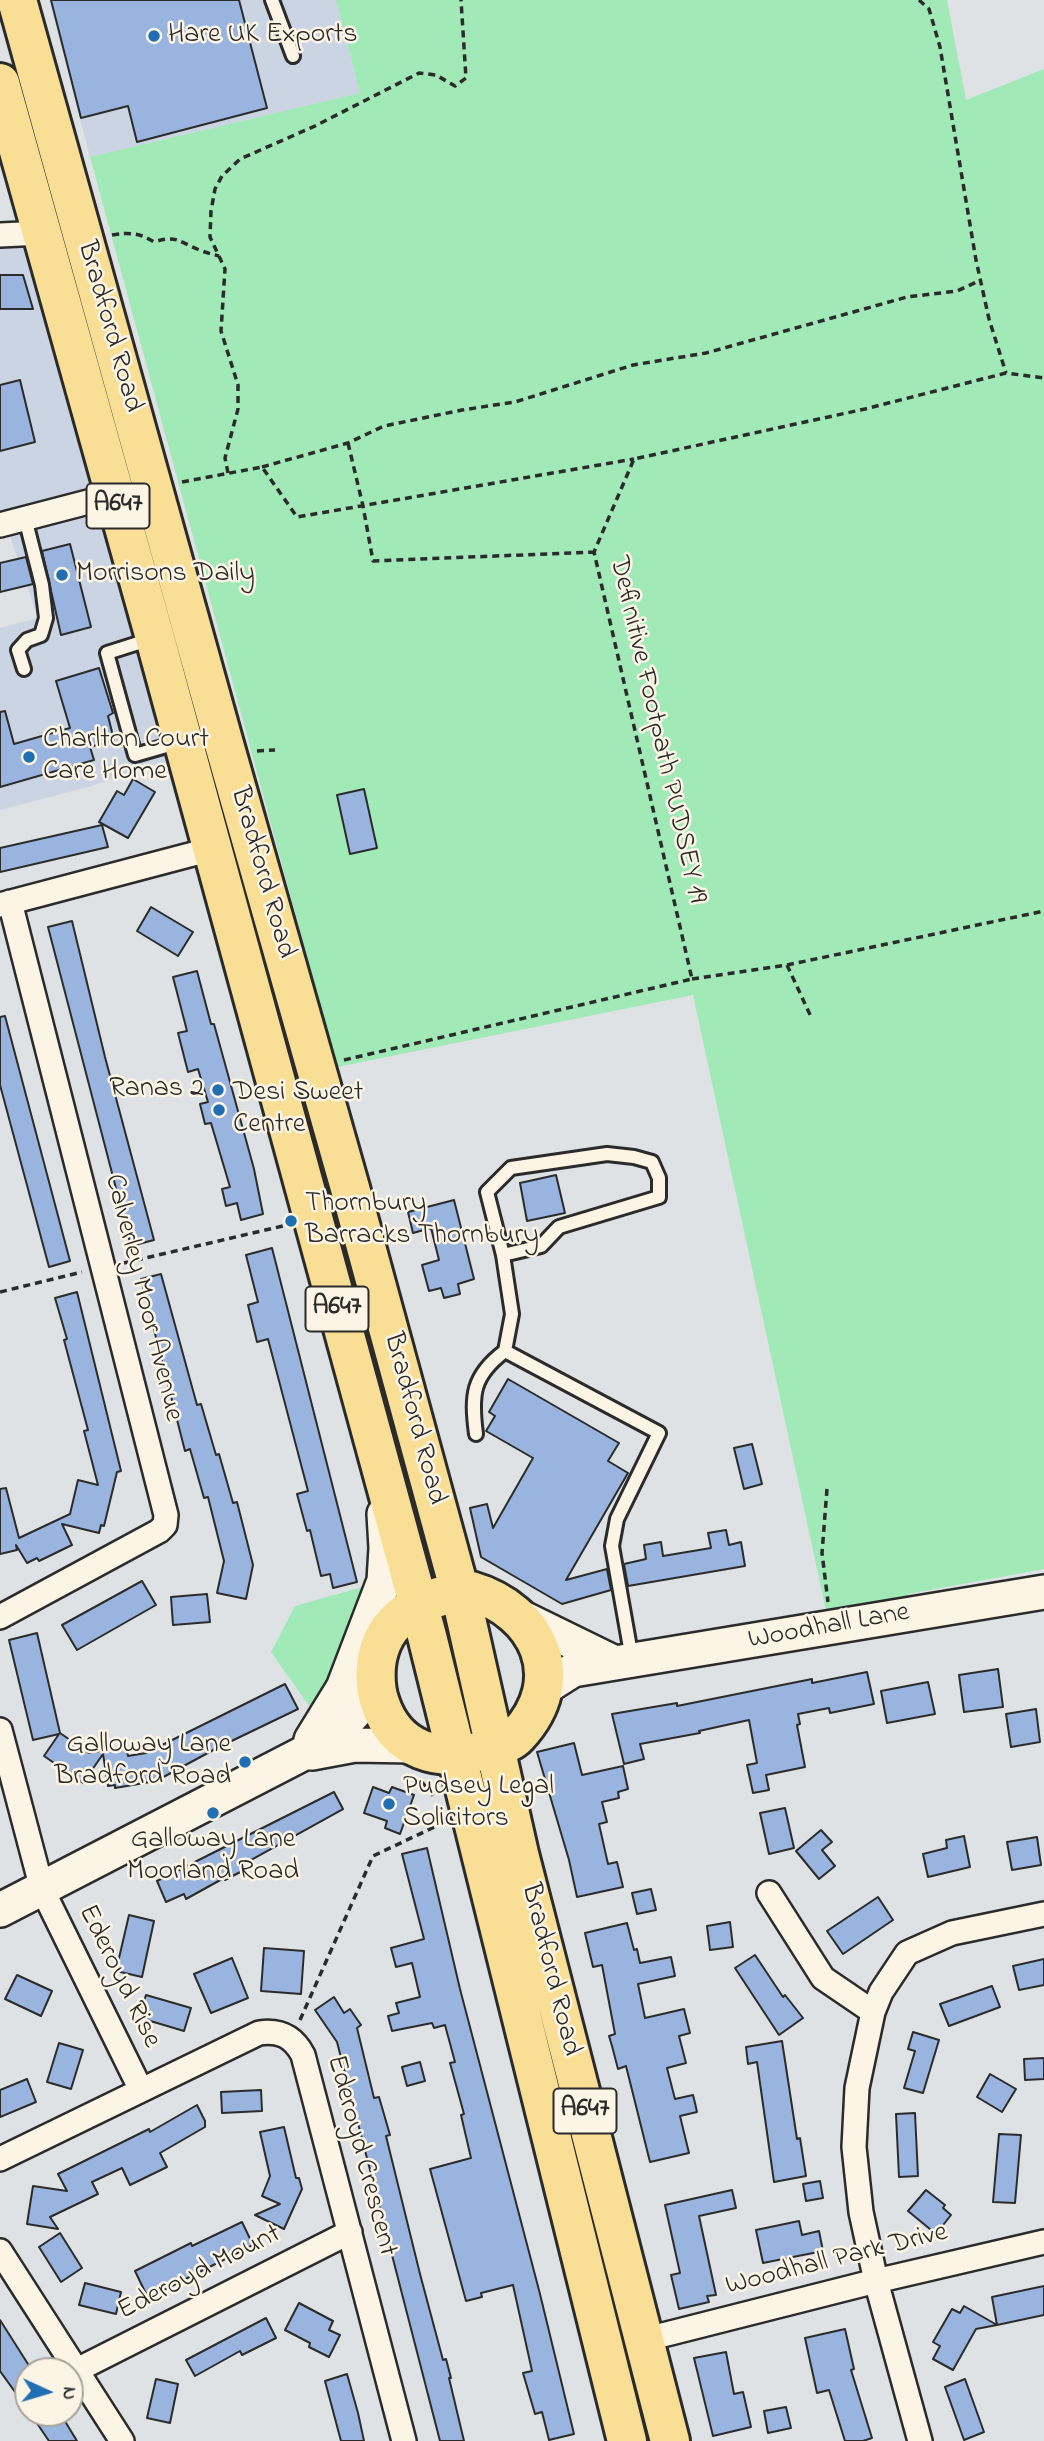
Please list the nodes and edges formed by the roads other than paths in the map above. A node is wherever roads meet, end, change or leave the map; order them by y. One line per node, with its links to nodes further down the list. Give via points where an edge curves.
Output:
1 (17, 0): 19 (highway, Bradford Road / A647)
2 (272, 0): 3 (lane)
3 (293, 56)
4 (0, 83): 5 (highway, Bradford Road / A647)
5 (42, 233): 6 (street); 7 (highway, Bradford Road / A647)
6 (0, 235)
7 (115, 495): 8 (street); 10 (highway, Bradford Road / A647)
8 (25, 519): 9 (street); 11 (lane, via 46,618 41,635 18,650)
9 (0, 525)
10 (155, 638): 12 (highway, Bradford Road / A647); 12 (lane, via 107,653 135,755)
11 (24, 669)
12 (183, 741): 13 (highway, Bradford Road / A647)
13 (212, 849): 14 (street); 18 (highway, Bradford Road / A647)
14 (5, 904): 23 (street, Calverley Moor Avenue, via 104,1267 165,1506 165,1525)
15 (503, 1255): 15 (lane, via 487,1192 511,1168 607,1154 652,1162 659,1178 659,1197 559,1227 541,1246); 16 (lane, via 512,1314)
16 (505, 1350): 17 (lane, via 479,1375 474,1390); 24 (lane, via 659,1433 617,1519 612,1546)
17 (475, 1434)
18 (381, 1471): 21 (highway, Bradford Road / A647); 30 (main road, via 384,1581 343,1688)
19 (460, 1592): 21 (highway); 22 (highway, via 488,1596); 29 (highway, Bradford Road / A647)
20 (1044, 1592): 24 (main road, Woodhall Lane)
21 (418, 1605): 25 (highway, via 387,1630 377,1659); 31 (highway, Bradford Road / A647)
22 (517, 1615): 24 (main road); 26 (highway, via 538,1645)
23 (0, 1617)
24 (622, 1660): 26 (main road, Woodhall Lane, via 573,1670)
25 (376, 1689): 28 (highway, via 384,1714); 30 (main road, via 340,1729)
26 (543, 1689): 29 (highway, via 516,1737)
27 (0, 1730): 32 (street, Ederoyd Rise)
28 (412, 1746): 30 (main road, via 355,1745); 31 (highway)
29 (495, 1747): 31 (highway); 43 (highway, Bradford Road / A647)
30 (302, 1754): 32 (main road)
31 (456, 1757): 49 (highway, Bradford Road / A647)
32 (42, 1889): 34 (main road); 37 (street, Ederoyd Rise)
33 (769, 1893): 36 (street, via 823,1978)
34 (0, 1910)
35 (1044, 1914): 36 (street, via 952,1933 907,1953)
36 (873, 2012): 42 (street, via 856,2088 854,2147 861,2212)
37 (141, 2090): 38 (street, Ederoyd Crescent); 39 (street, Ederoyd Crescent, via 259,2033 271,2031 292,2039 303,2055)
38 (0, 2159)
39 (350, 2232): 45 (street, Ederoyd Mount); 48 (street, Ederoyd Crescent)
40 (1044, 2242): 42 (street, Woodhall Park Drive)
41 (0, 2251): 44 (street)
42 (876, 2281): 43 (street, Woodhall Park Drive); 51 (street)
43 (643, 2340): 50 (highway, Bradford Road / A647)
44 (69, 2357)
45 (84, 2366)
46 (84, 2381): 47 (street)
47 (122, 2441)
48 (404, 2441)
49 (627, 2441)
50 (670, 2441)
51 (920, 2441)

